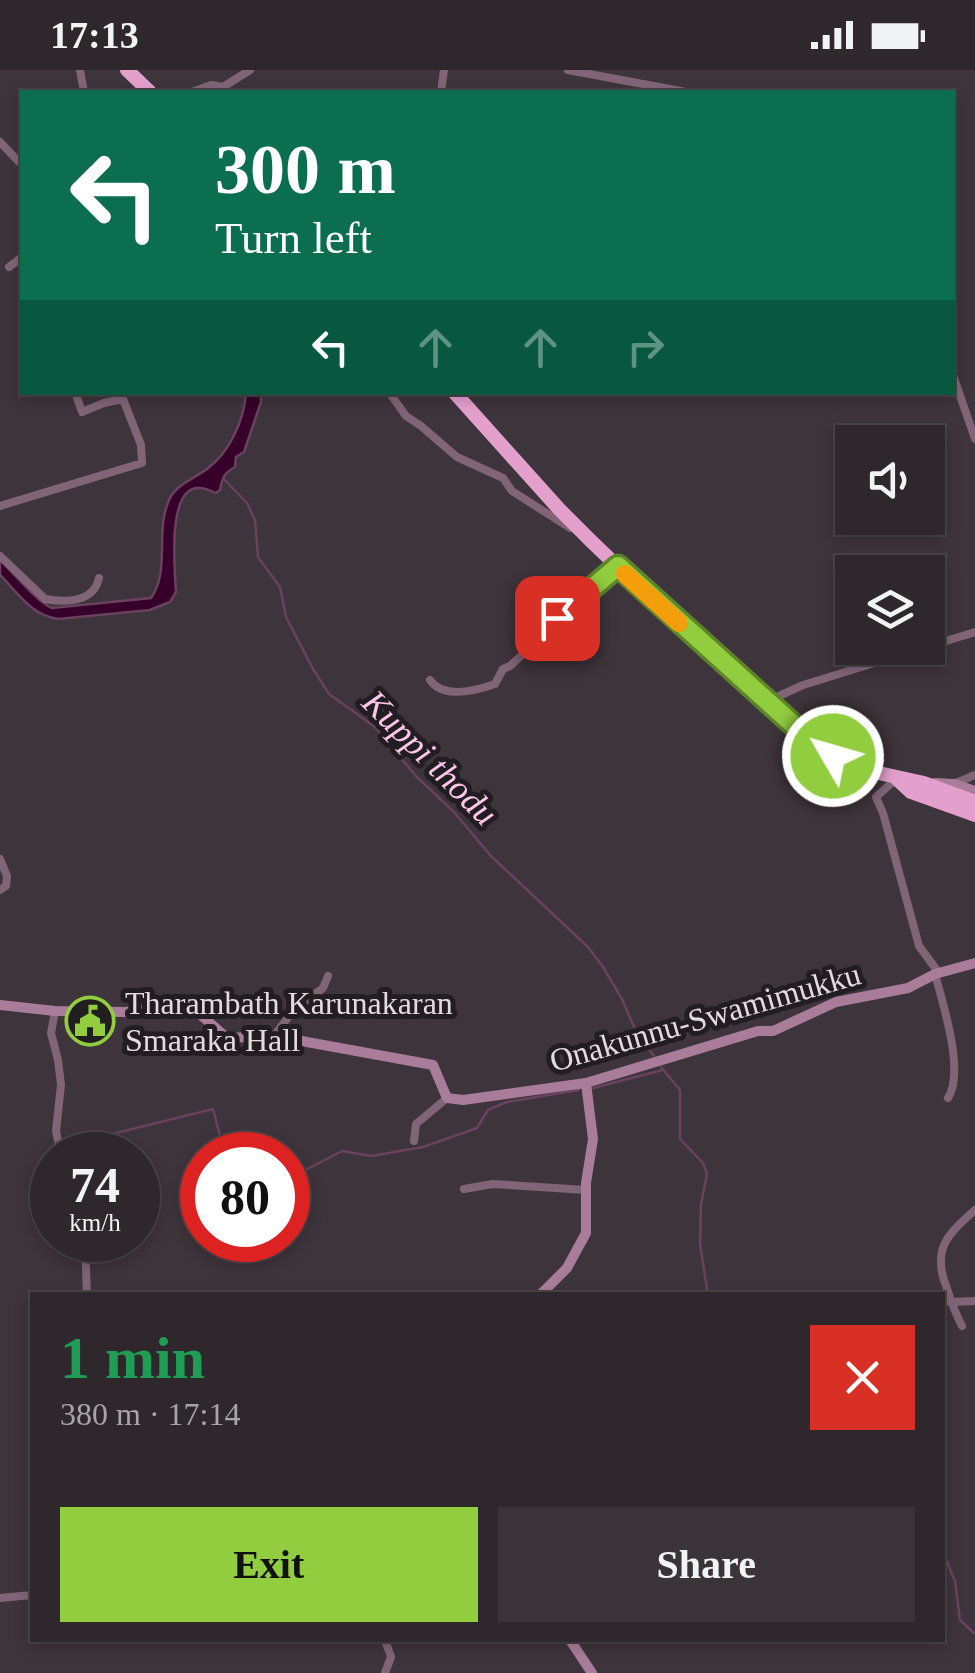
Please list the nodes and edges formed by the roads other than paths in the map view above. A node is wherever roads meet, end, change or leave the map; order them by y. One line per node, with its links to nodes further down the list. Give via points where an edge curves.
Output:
1 (127, 70): 4 (highway)
2 (250, 70): 5 (street, via 223,87)
3 (568, 70): 6 (street)
4 (148, 90)
5 (198, 90)
6 (675, 90)
7 (0, 142): 8 (street)
8 (20, 162)
9 (20, 258): 10 (street)
10 (8, 267)
11 (955, 380): 15 (street)
12 (75, 395): 17 (street, via 82,412 122,399 142,462)
13 (391, 395): 18 (street, via 406,416 457,457 503,478 512,491)
14 (457, 395): 18 (highway)
15 (973, 426): 16 (street)
16 (975, 439)
17 (0, 506)
18 (591, 541): 20 (highway)
19 (0, 556): 21 (street, via 46,599 88,598)
20 (618, 566): 23 (street, via 557,618 556,638 503,668 494,684 455,692); 24 (highway)
21 (99, 578)
22 (975, 632): 24 (street)
23 (430, 680)
24 (768, 701): 26 (highway, via 833,756)
25 (975, 775): 28 (street)
26 (896, 778): 27 (highway); 31 (highway, via 911,792); 35 (street, via 876,798 918,946)
27 (924, 783): 28 (street); 30 (highway)
28 (955, 784): 29 (street)
29 (975, 791)
30 (975, 802)
31 (975, 815)
32 (0, 859): 33 (street, via 7,876)
33 (0, 890)
34 (975, 964): 35 (street, Onakunnu-Swamimukku)
35 (937, 974): 40 (street, Onakunnu-Swamimukku, via 908,988 836,1002 773,1031); 42 (street, via 954,1064)
36 (328, 976): 39 (street)
37 (0, 1004): 38 (street)
38 (55, 1012): 39 (street, via 186,1006 227,1038); 43 (street, via 61,1085)
39 (274, 1036): 41 (street, via 433,1066)
40 (586, 1083): 41 (street, Onakunnu-Swamimukku); 46 (street, via 593,1139)
41 (447, 1098): 44 (street, via 416,1124)
42 (948, 1098)
43 (56, 1132)
44 (414, 1141)
45 (464, 1189): 46 (street, via 493,1184)
46 (586, 1190): 50 (street, via 586,1232)
47 (975, 1210): 52 (street, via 940,1255)
48 (85, 1262): 49 (street)
49 (87, 1292)
50 (543, 1292)
51 (945, 1297): 52 (street)
52 (949, 1298): 53 (street); 54 (street)
53 (975, 1302)
54 (962, 1326)
55 (30, 1596): 56 (street)
56 (0, 1598)
57 (386, 1642): 59 (street, via 391,1657)
58 (571, 1642): 60 (street)
59 (385, 1673)
60 (592, 1673)

